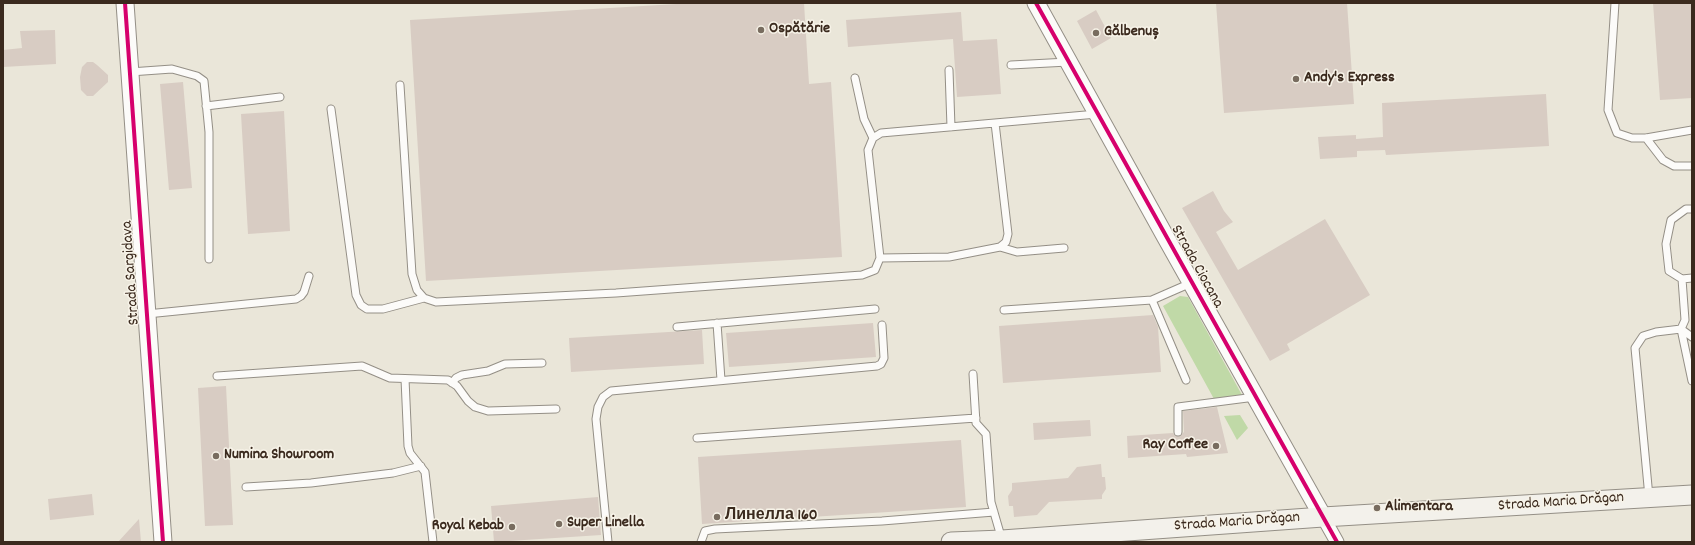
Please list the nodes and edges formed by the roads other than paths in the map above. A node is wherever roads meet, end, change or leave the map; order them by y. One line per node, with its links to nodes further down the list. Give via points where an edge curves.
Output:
1 (125, 3): 7 (street, Strada Sargidava)
2 (1036, 3): 4 (street, Strada Ciocana)
3 (1615, 3): 18 (lane, via 1608,110 1617,133 1632,138)
4 (1069, 62): 5 (lane); 13 (street, Strada Ciocana)
5 (1011, 65)
6 (949, 70): 15 (lane)
7 (130, 72): 11 (lane, via 172,69 197,76 204,81); 33 (street, Strada Sargidava)
8 (855, 78): 17 (lane, via 864,119)
9 (400, 85): 29 (lane, via 412,274)
10 (280, 97): 11 (lane)
11 (206, 106): 24 (lane, via 209,132)
12 (331, 109): 29 (lane, via 356,295 361,305 383,309)
13 (1098, 114): 14 (lane); 28 (street, Strada Ciocana)
14 (996, 123): 15 (lane); 21 (lane, via 1008,234 1006,242)
15 (951, 127): 17 (lane, via 881,133)
16 (1692, 130): 18 (lane)
17 (873, 138): 23 (lane, via 868,150)
18 (1646, 138): 19 (lane, via 1663,160 1674,166)
19 (1692, 166)
20 (1692, 209): 27 (lane, via 1686,209 1671,220 1666,244 1669,272)
21 (1000, 247): 22 (lane, via 1017,252); 23 (lane, via 949,257)
22 (1064, 248)
23 (880, 258): 29 (lane, via 875,270 862,275 616,293 436,302)
24 (209, 259)
25 (309, 276): 33 (lane, via 304,292 296,299)
26 (1692, 278): 27 (lane)
27 (1682, 279): 37 (lane, via 1685,320)
28 (1192, 283): 30 (lane); 47 (street, Strada Ciocana)
29 (424, 298)
30 (1152, 300): 32 (lane); 44 (lane)
31 (875, 310): 34 (lane)
32 (1004, 310)
33 (147, 314): 59 (street, Strada Sargidava)
34 (717, 323): 36 (lane); 43 (lane)
35 (882, 325): 43 (lane, via 884,358 882,364 877,366)
36 (677, 327)
37 (1681, 329): 38 (lane); 45 (lane); 55 (lane, via 1643,336 1636,348)
38 (1692, 337)
39 (542, 363): 46 (lane, via 505,364 488,371 462,375)
40 (973, 374): 49 (lane)
41 (217, 376): 42 (lane, via 362,366 381,376)
42 (405, 379): 46 (lane, via 438,379); 52 (lane, via 408,446 410,453)
43 (721, 380): 61 (lane, via 611,391 603,397 596,419)
44 (1186, 380)
45 (1692, 381)
46 (452, 383): 48 (lane, via 475,407 488,411)
47 (1255, 397): 50 (lane, via 1178,407); 57 (street, Strada Ciocana)
48 (556, 409)
49 (976, 418): 51 (lane); 56 (lane, via 976,423 986,434)
50 (1178, 432)
51 (697, 438)
52 (421, 466): 53 (lane, via 311,483); 60 (lane, via 427,479)
53 (246, 487)
54 (1692, 495): 55 (main road, Strada Maria Drăgan)
55 (1649, 498): 57 (main road, Strada Maria Drăgan)
56 (994, 512): 58 (lane); 62 (lane, via 882,521 715,529 705,531)
57 (1323, 517): 58 (main road, Strada Maria Drăgan); 64 (street, Strada Ciocana)
58 (1002, 540): 63 (main road, Strada Maria Drăgan)
59 (163, 542)
60 (433, 542)
61 (608, 542)
62 (701, 542)
63 (950, 542)
64 (1336, 542)

